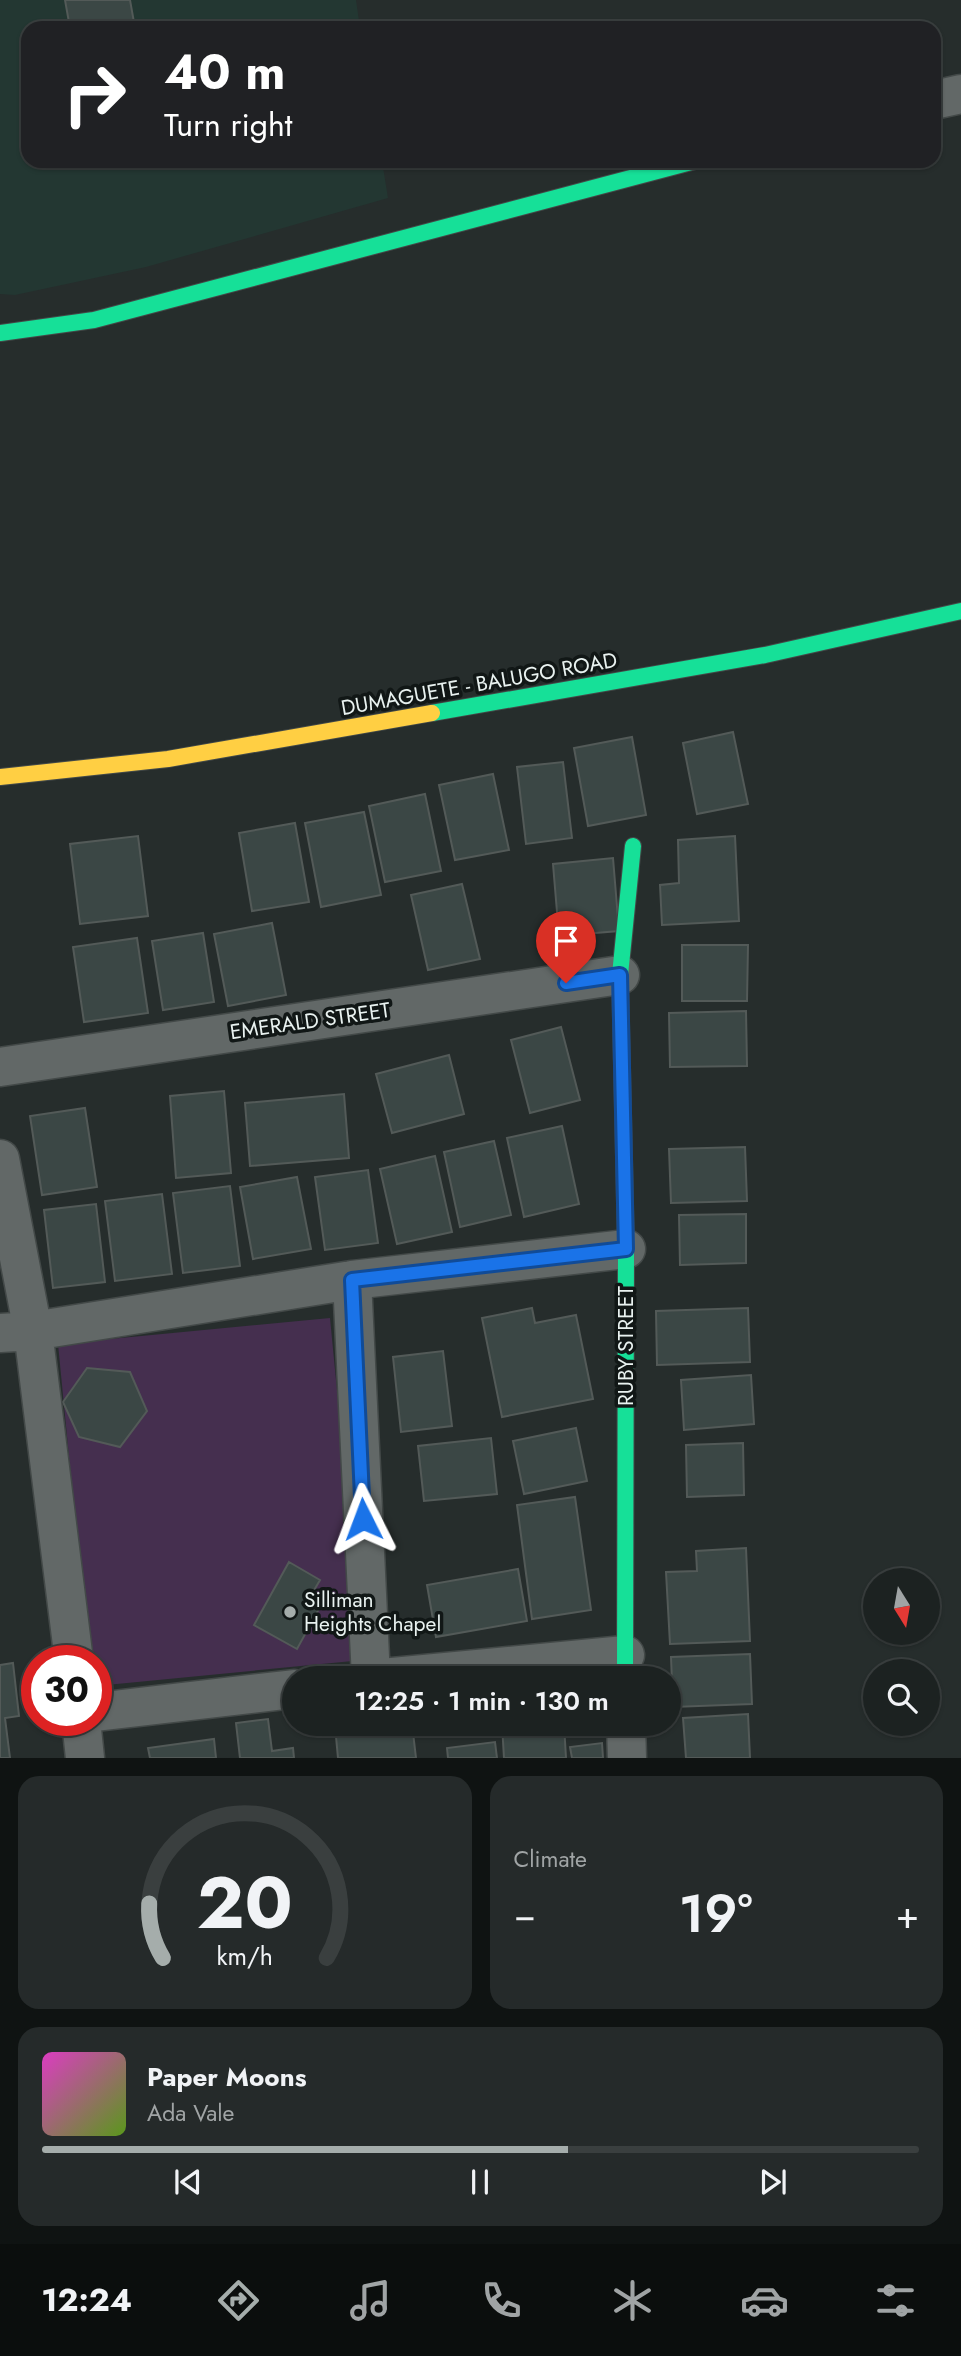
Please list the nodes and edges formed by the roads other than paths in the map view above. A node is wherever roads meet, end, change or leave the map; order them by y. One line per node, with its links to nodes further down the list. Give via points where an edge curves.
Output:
1 (961, 93): 2 (street)
2 (941, 98)
3 (669, 168): 4 (street, via 94,320)
4 (0, 333)
5 (961, 611): 6 (street, DUMAGUETE - BALUGO ROAD, via 765,655 182,757)
6 (0, 777)
7 (633, 846): 8 (street, RUBY STREET)
8 (620, 975): 9 (street, EMERALD STREET); 11 (street, RUBY STREET)
9 (0, 1067)
10 (0, 1159): 13 (street)
11 (626, 1249): 12 (street); 16 (street, RUBY STREET)
12 (352, 1280): 13 (street); 15 (street)
13 (16, 1332): 14 (street)
14 (71, 1645)
15 (370, 1666)
16 (625, 1666)
17 (282, 1690): 18 (street)
18 (112, 1710)
19 (83, 1736): 21 (street)
20 (626, 1736): 22 (street)
21 (85, 1758)
22 (627, 1758)

